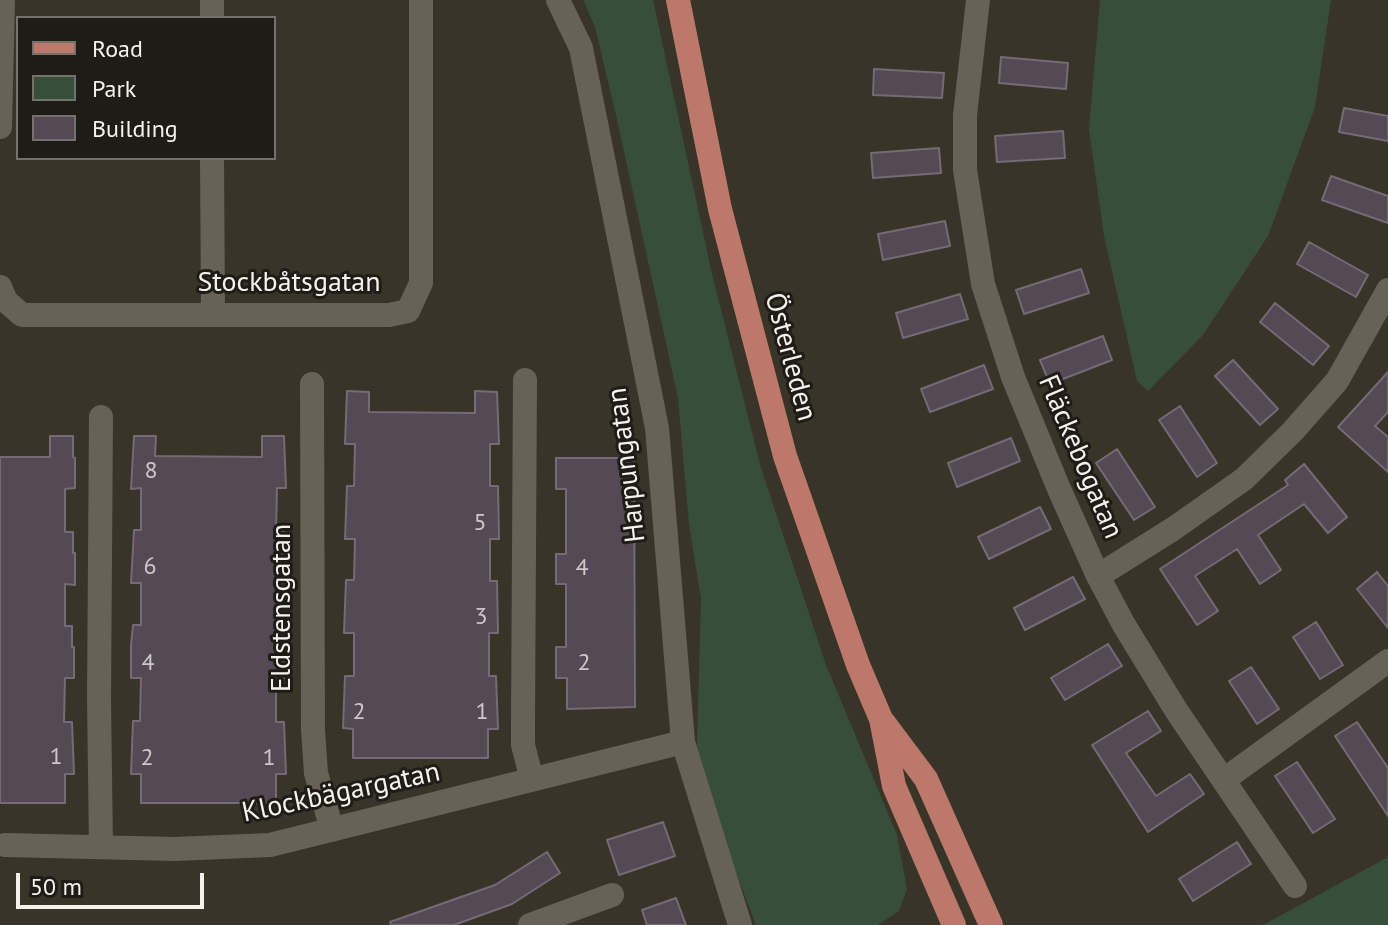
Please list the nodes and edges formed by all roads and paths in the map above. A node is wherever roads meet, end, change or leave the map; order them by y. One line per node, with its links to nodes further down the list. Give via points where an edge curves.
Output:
1 (3, 0): 6 (street)
2 (421, 0): 10 (street, Stockbåtsgatan, via 421,283 408,311)
3 (558, 0): 17 (street, Harpungatan, via 581,48 657,428)
4 (678, 0): 16 (main road, Österleden, via 720,209 785,456)
5 (978, 0): 14 (street, Fläckebogatan, via 965,115 965,170 983,284 1013,377)
6 (0, 127)
7 (212, 160): 10 (street)
8 (1388, 290): 14 (street, via 1337,381 1293,431 1244,479)
9 (3, 294): 10 (street, Stockbåtsgatan, via 22,315)
10 (213, 313)
11 (525, 380): 19 (street, via 523,745)
12 (312, 384): 20 (street, Eldstensgatan, via 313,730 316,773)
13 (101, 417): 22 (street)
14 (1098, 576): 18 (street, Fläckebogatan, via 1176,710)
15 (1388, 661): 18 (street)
16 (881, 719): 25 (main road, Österleden, via 926,779); 28 (main road, Österleden, via 894,786)
17 (683, 742): 19 (street, Klockbägargatan); 27 (street, Harpungatan)
18 (1225, 779): 23 (street, Fläckebogatan)
19 (532, 780): 20 (street, Klockbägargatan)
20 (332, 830): 22 (street, Klockbägargatan, via 270,845)
21 (5, 845): 22 (street, Klockbägargatan)
22 (101, 847)
23 (1295, 886)
24 (612, 895): 26 (street)
25 (988, 919): 28 (main road, Österleden)
26 (530, 925)
27 (740, 925)
28 (954, 925)

